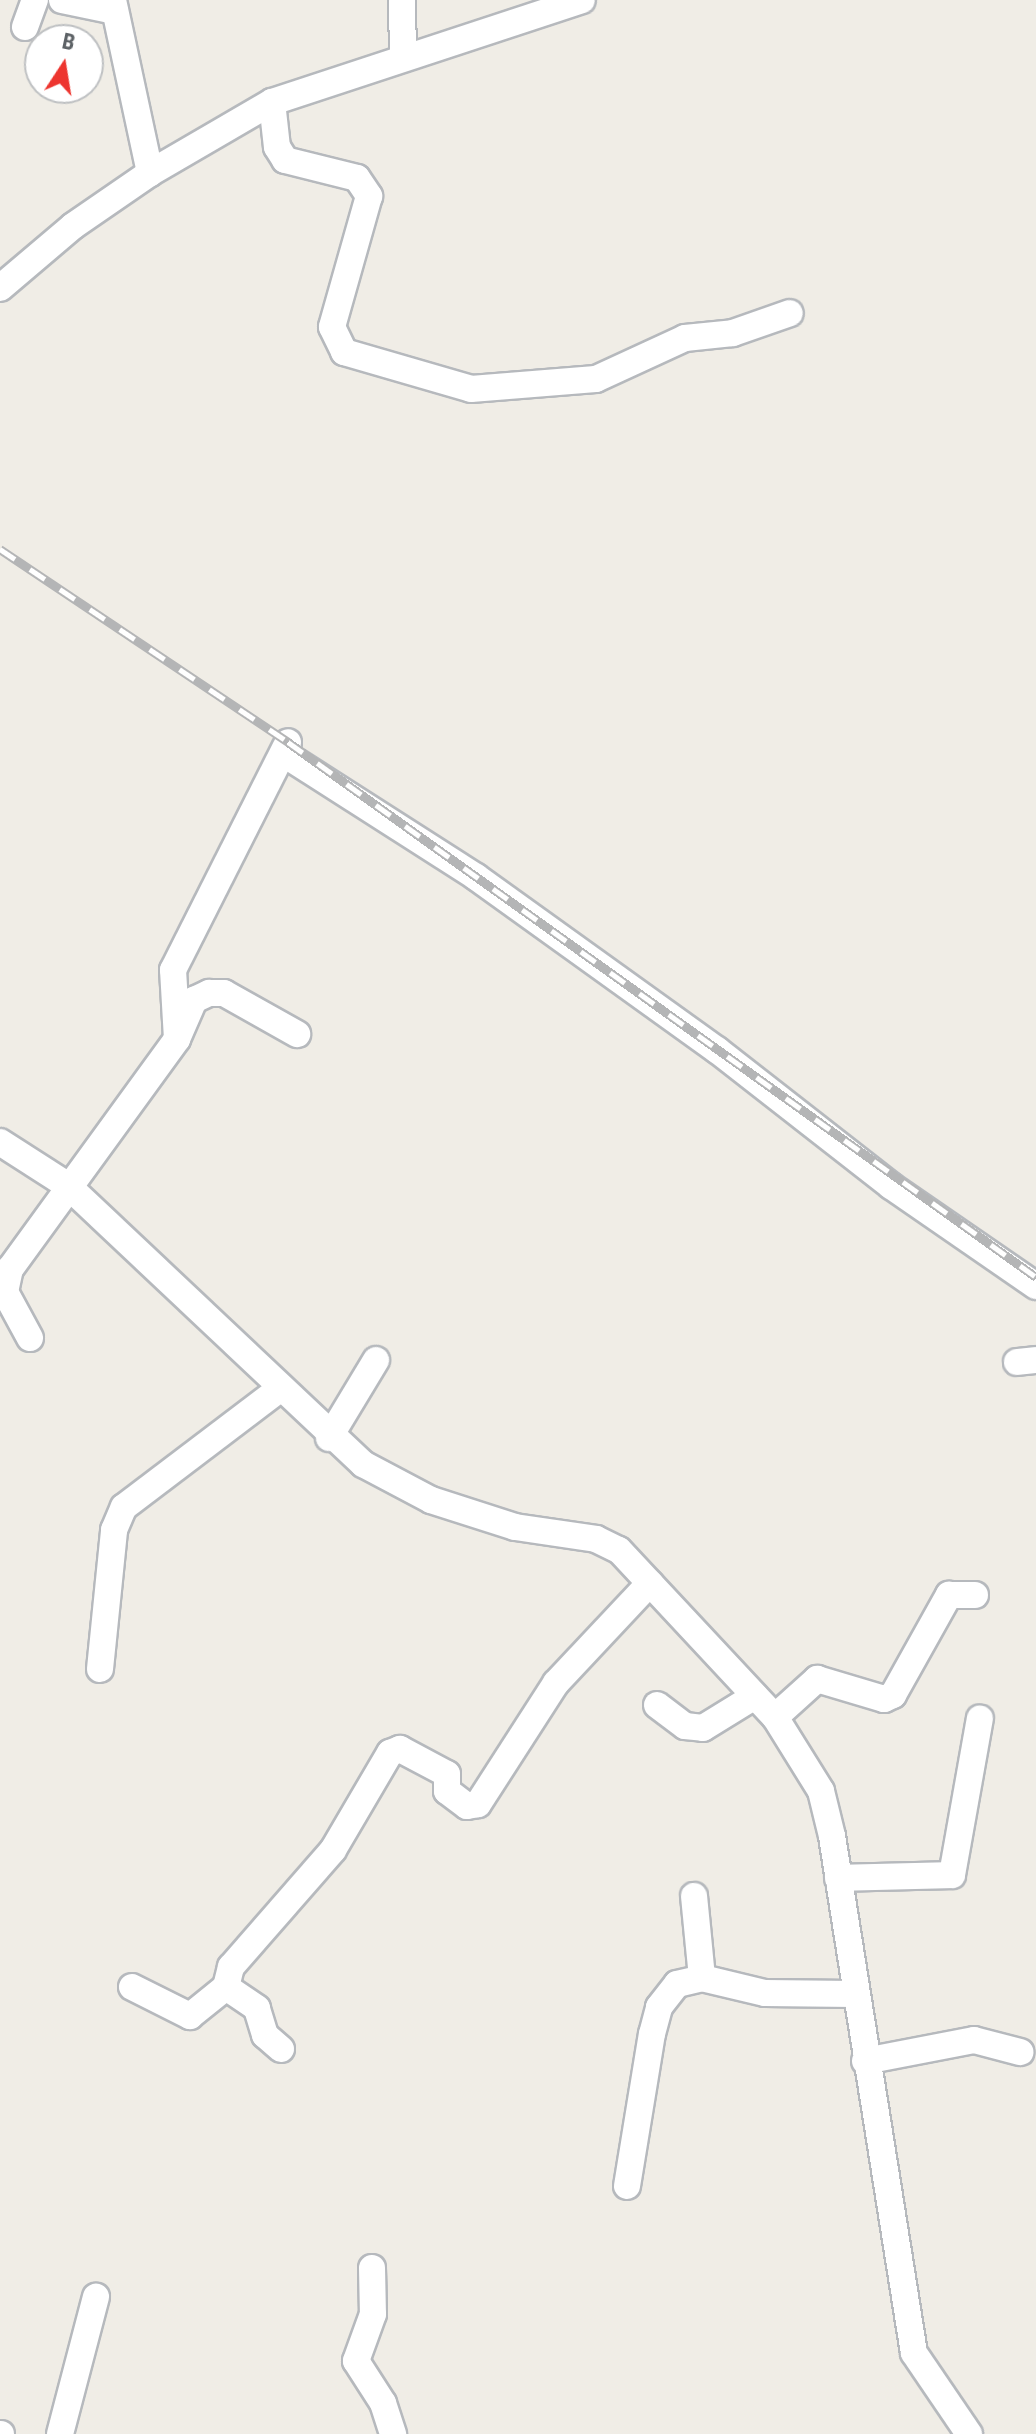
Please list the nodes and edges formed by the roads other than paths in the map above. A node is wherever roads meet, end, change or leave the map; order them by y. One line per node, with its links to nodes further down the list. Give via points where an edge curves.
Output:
1 (35, 0): 6 (street)
2 (62, 0): 5 (street)
3 (402, 0): 7 (street)
4 (582, 0): 7 (street)
5 (118, 7): 9 (street)
6 (26, 24)
7 (403, 55): 8 (street)
8 (272, 102): 9 (street); 11 (street, via 277,147 285,160 357,178 369,196 332,327 344,352 471,389 596,379 685,338 733,333)
9 (150, 173): 10 (street)
10 (2, 283)
11 (790, 313)
12 (297, 1034): 13 (street, via 224,993 209,993 194,1000)
13 (177, 1039): 15 (street); 16 (street, via 173,970 286,748 476,877 728,1058 891,1186)
14 (0, 1142): 15 (street)
15 (67, 1185): 17 (street, via 5,1283); 19 (street)
16 (1036, 1286)
17 (30, 1338)
18 (376, 1360): 20 (street)
19 (281, 1388): 20 (street); 23 (street, via 124,1507 114,1530)
20 (329, 1438): 21 (street, via 431,1500 515,1527 596,1539 619,1550)
21 (650, 1583): 24 (street); 32 (street, via 556,1683 478,1804 467,1806 447,1791 447,1774 400,1749 390,1753 333,1850 243,1949)
22 (975, 1595): 26 (street, via 955,1590 949,1595 893,1695 884,1699 817,1679)
23 (100, 1669)
24 (755, 1696): 25 (street, via 703,1728 685,1726); 26 (street)
25 (657, 1705)
26 (775, 1717): 28 (street, via 821,1791)
27 (980, 1718): 28 (street, via 952,1875)
28 (838, 1878): 33 (street)
29 (694, 1896): 30 (street)
30 (702, 1978): 33 (street, via 765,1993); 37 (street, via 677,1984 659,2007)
31 (132, 1987): 32 (street, via 190,2016)
32 (226, 1987): 34 (street, via 257,2008 265,2035)
33 (854, 1994): 36 (street)
34 (281, 2049)
35 (1020, 2052): 36 (street, via 974,2040)
36 (865, 2061): 42 (street, via 914,2353)
37 (627, 2186)
38 (372, 2268): 41 (street, via 373,2314 356,2361 383,2403)
39 (96, 2297): 40 (street)
40 (60, 2434)
41 (393, 2434)
42 (969, 2434)

